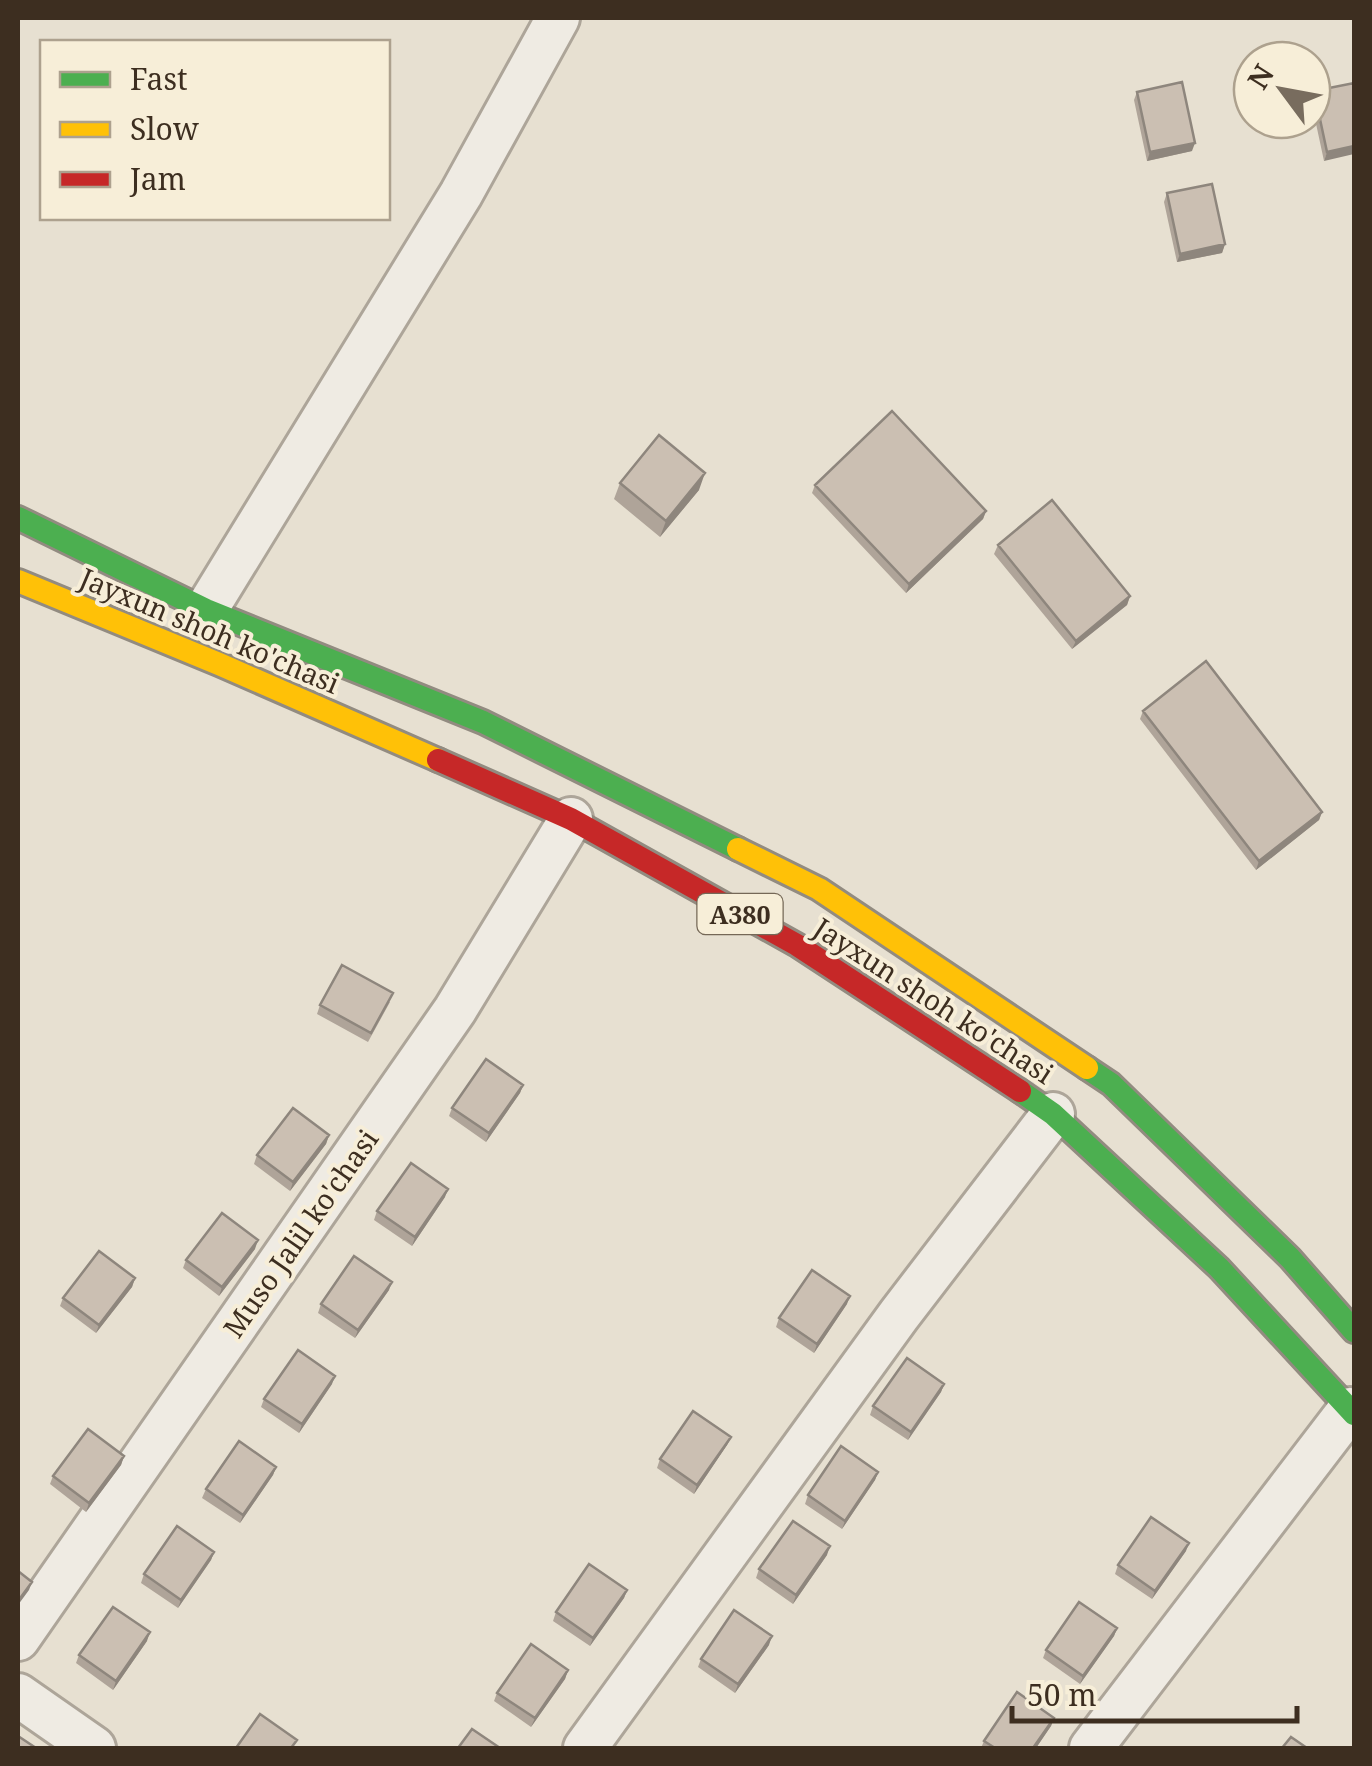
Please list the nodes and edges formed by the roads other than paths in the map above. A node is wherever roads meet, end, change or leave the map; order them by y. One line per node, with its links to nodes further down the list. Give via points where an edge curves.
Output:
1 (558, 18): 4 (street, via 461,194)
2 (18, 518): 4 (highway, Jayxun shoh ko'chasi / A380)
3 (18, 581): 5 (highway, Jayxun shoh ko'chasi / A380)
4 (206, 610): 7 (highway, Jayxun shoh ko'chasi / A380, via 484,722 819,889 1111,1084 1290,1258)
5 (571, 819): 6 (highway, Jayxun shoh ko'chasi / A380, via 798,946); 9 (street, Muso Jalil ko'chasi, via 455,1010)
6 (1052, 1114): 8 (highway, Jayxun shoh ko'chasi / A380, via 1219,1268); 12 (street)
7 (1354, 1331)
8 (1352, 1411): 13 (street)
9 (18, 1639)
10 (18, 1695): 11 (street)
11 (94, 1748)
12 (585, 1748)
13 (1091, 1748)

